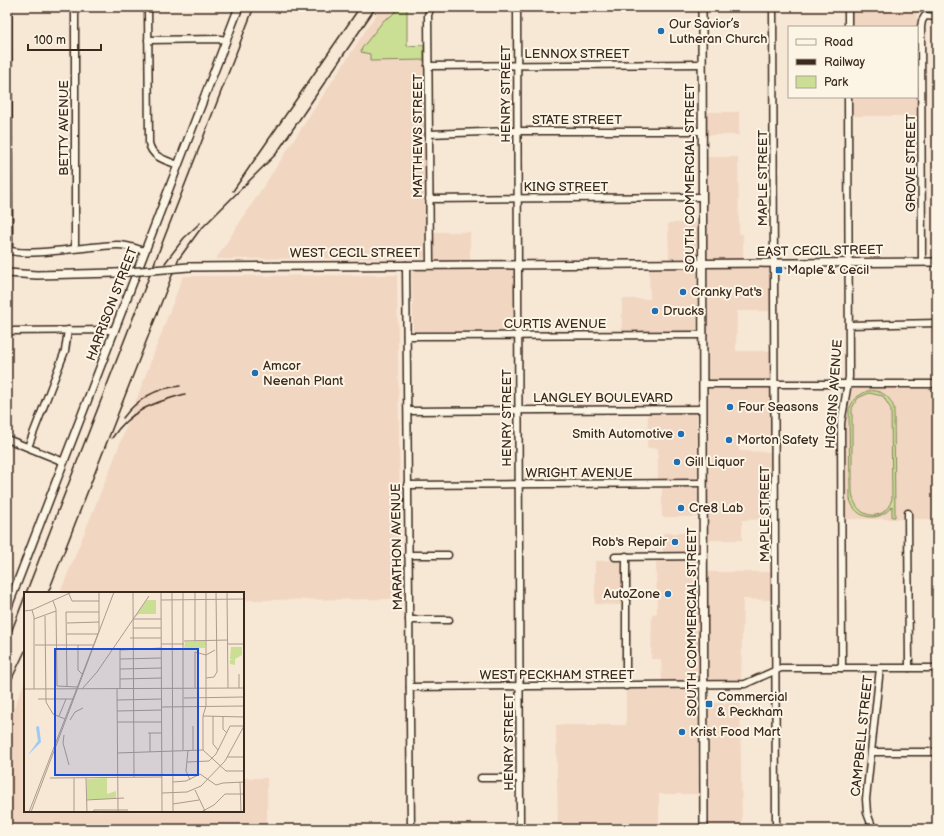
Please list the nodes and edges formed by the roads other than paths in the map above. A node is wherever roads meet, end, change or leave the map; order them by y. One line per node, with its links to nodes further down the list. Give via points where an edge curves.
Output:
1 (8, 7): 25 (street, via 9,250 39,252)
2 (75, 7): 25 (street, BETTY AVENUE)
3 (148, 7): 12 (street)
4 (239, 7): 13 (main road, HARRISON STREET)
5 (431, 7): 15 (street, MATTHEWS STREET, via 428,15)
6 (517, 7): 16 (street, HENRY STREET)
7 (702, 7): 14 (main road, SOUTH COMMERCIAL STREET)
8 (773, 7): 32 (street, MAPLE STREET)
9 (848, 7): 11 (street)
10 (937, 17): 27 (street, GROVE STREET, via 925,16 921,27)
11 (848, 26)
12 (148, 40): 13 (street); 21 (street, via 150,147 156,156)
13 (226, 40): 21 (main road, HARRISON STREET)
14 (702, 64): 16 (street, LENNOX STREET); 18 (main road, SOUTH COMMERCIAL STREET)
15 (428, 66): 16 (street, LENNOX STREET); 20 (street, MATTHEWS STREET)
16 (517, 66): 19 (street, HENRY STREET)
17 (848, 98): 29 (street, HIGGINS AVENUE)
18 (702, 131): 19 (street, STATE STREET); 22 (main road, SOUTH COMMERCIAL STREET)
19 (517, 132): 20 (street, STATE STREET); 24 (street, HENRY STREET)
20 (429, 134): 23 (street, MATTHEWS STREET)
21 (178, 165): 26 (main road, HARRISON STREET)
22 (702, 197): 24 (street, KING STREET); 31 (main road, SOUTH COMMERCIAL STREET)
23 (429, 199): 24 (street, KING STREET); 34 (street, MATTHEWS STREET)
24 (518, 199): 30 (street, HENRY STREET)
25 (75, 248): 26 (street, via 119,245)
26 (144, 251): 39 (main road, HARRISON STREET)
27 (922, 262): 28 (main road, EAST CECIL STREET); 29 (main road, EAST CECIL STREET)
28 (937, 262)
29 (849, 263): 32 (main road, EAST CECIL STREET); 37 (street, HIGGINS AVENUE)
30 (517, 264): 31 (main road, WEST CECIL STREET); 34 (main road, WEST CECIL STREET); 43 (street, HENRY STREET)
31 (703, 264): 32 (main road, EAST CECIL STREET); 41 (main road, SOUTH COMMERCIAL STREET)
32 (774, 264): 45 (street, MAPLE STREET)
33 (406, 265): 34 (main road, WEST CECIL STREET); 35 (main road, WEST CECIL STREET, bridge, via 189,267 116,274); 42 (street, MARATHON AVENUE)
34 (430, 265)
35 (7, 273)
36 (937, 323): 37 (street)
37 (849, 324): 46 (street, HIGGINS AVENUE)
38 (68, 330): 39 (street); 40 (street); 52 (street, via 65,351)
39 (115, 330): 53 (main road, HARRISON STREET)
40 (7, 331)
41 (702, 335): 43 (street, CURTIS AVENUE); 44 (main road, SOUTH COMMERCIAL STREET)
42 (407, 336): 43 (street, CURTIS AVENUE); 50 (street, MARATHON AVENUE)
43 (518, 336): 49 (street, HENRY STREET)
44 (703, 384): 45 (street); 48 (main road, SOUTH COMMERCIAL STREET)
45 (775, 384): 46 (street); 70 (street, MAPLE STREET)
46 (848, 384): 47 (street); 66 (street, HIGGINS AVENUE, via 841,423)
47 (937, 384)
48 (703, 409): 49 (street, LANGLEY BOULEVARD); 54 (main road, SOUTH COMMERCIAL STREET)
49 (518, 410): 50 (street, LANGLEY BOULEVARD); 55 (street, HENRY STREET)
50 (408, 411): 56 (street, MARATHON AVENUE)
51 (7, 439): 52 (street)
52 (28, 447): 53 (street)
53 (64, 462): 63 (main road, HARRISON STREET)
54 (703, 483): 55 (street, WRIGHT AVENUE); 62 (main road, SOUTH COMMERCIAL STREET)
55 (518, 484): 56 (street, WRIGHT AVENUE); 72 (street, HENRY STREET)
56 (407, 485): 58 (street, MARATHON AVENUE)
57 (908, 513): 68 (street)
58 (408, 555): 59 (street); 64 (street, MARATHON AVENUE)
59 (448, 555)
60 (615, 556): 61 (street)
61 (626, 556): 62 (street); 73 (street)
62 (704, 556): 71 (main road, SOUTH COMMERCIAL STREET)
63 (7, 609)
64 (409, 620): 65 (street); 74 (street, MARATHON AVENUE)
65 (448, 620)
66 (842, 668): 67 (street, WEST PECKHAM STREET); 70 (street, WEST PECKHAM STREET)
67 (880, 668): 68 (street, WEST PECKHAM STREET); 75 (street, CAMPBELL STREET)
68 (909, 668): 69 (street, WEST PECKHAM STREET)
69 (937, 668)
70 (776, 670): 71 (street, WEST PECKHAM STREET, via 746,684); 82 (street, MAPLE STREET)
71 (704, 685): 73 (street, WEST PECKHAM STREET); 81 (main road, SOUTH COMMERCIAL STREET)
72 (519, 686): 73 (street, WEST PECKHAM STREET); 74 (street, WEST PECKHAM STREET); 78 (street, HENRY STREET)
73 (626, 686)
74 (410, 687): 79 (street, MARATHON AVENUE)
75 (871, 752): 76 (street); 83 (street, CAMPBELL STREET, via 866,799 867,813)
76 (937, 752)
77 (481, 778): 78 (street)
78 (520, 778): 80 (street, HENRY STREET)
79 (411, 829)
80 (520, 829)
81 (704, 829)
82 (776, 829)
83 (873, 829)

